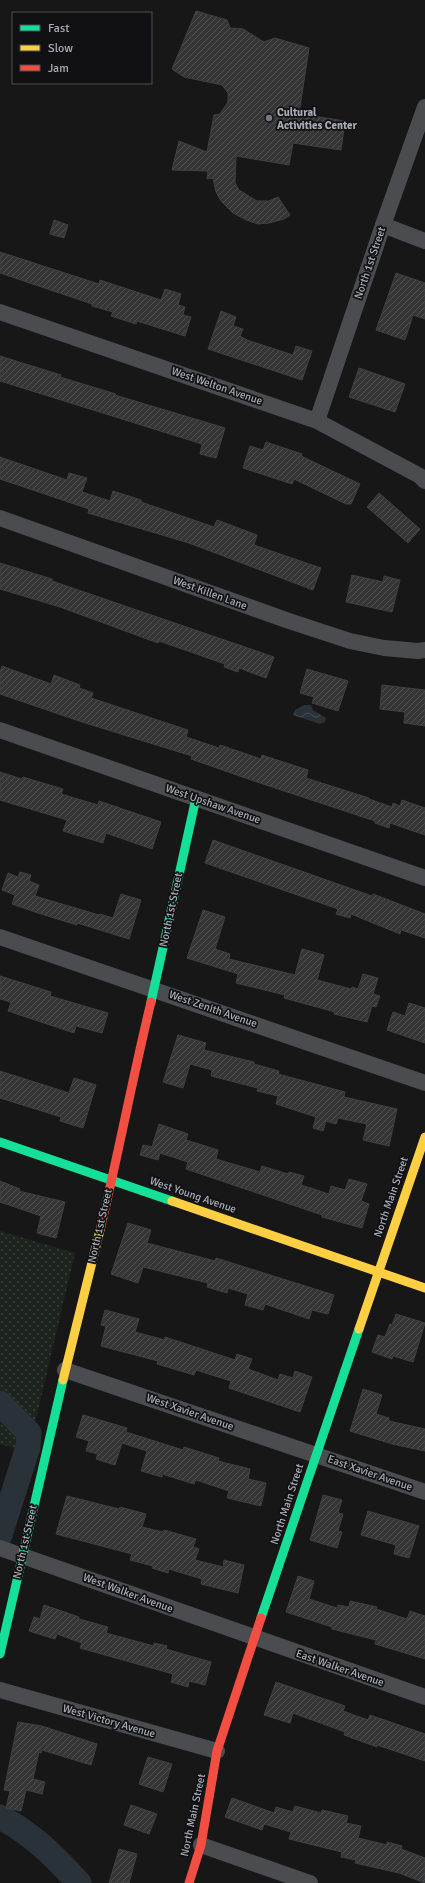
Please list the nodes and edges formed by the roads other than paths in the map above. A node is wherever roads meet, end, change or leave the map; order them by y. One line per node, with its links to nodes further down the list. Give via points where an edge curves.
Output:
1 (425, 106): 2 (street, North 1st Street)
2 (383, 225): 3 (street); 5 (street, North 1st Street)
3 (425, 241)
4 (0, 312): 5 (street, West Welton Avenue)
5 (317, 421): 6 (street, West Welton Avenue)
6 (425, 481)
7 (0, 518): 8 (street, West Killen Lane, via 350,641 384,648)
8 (425, 650)
9 (0, 730): 10 (street, West Upshaw Avenue)
10 (196, 798): 11 (street, West Upshaw Avenue); 13 (street, North 1st Street)
11 (425, 878)
12 (0, 937): 13 (street, West Zenith Avenue)
13 (154, 989): 14 (street, West Zenith Avenue); 17 (street, North 1st Street, via 131,1083)
14 (425, 1083)
15 (425, 1137): 18 (street, North Main Street)
16 (0, 1142): 17 (street, West Young Avenue)
17 (112, 1180): 18 (street, West Young Avenue); 20 (street, North 1st Street)
18 (378, 1272): 19 (street, West Young Avenue); 21 (street, North Main Street)
19 (425, 1288)
20 (65, 1370): 21 (street, West Xavier Avenue); 24 (street, North 1st Street)
21 (316, 1454): 22 (street, East Xavier Avenue); 25 (street, North Main Street)
22 (425, 1492)
23 (0, 1548): 24 (street, West Walker Avenue)
24 (22, 1556): 25 (street, West Walker Avenue); 26 (street, North 1st Street)
25 (255, 1638): 28 (street, East Walker Avenue); 29 (street, North Main Street)
26 (0, 1654)
27 (0, 1690): 29 (street, West Victory Avenue)
28 (425, 1696)
29 (217, 1751): 30 (street, North Main Street)
30 (201, 1845): 31 (street, North Main Street); 32 (street)
31 (189, 1883)
32 (310, 1883)

